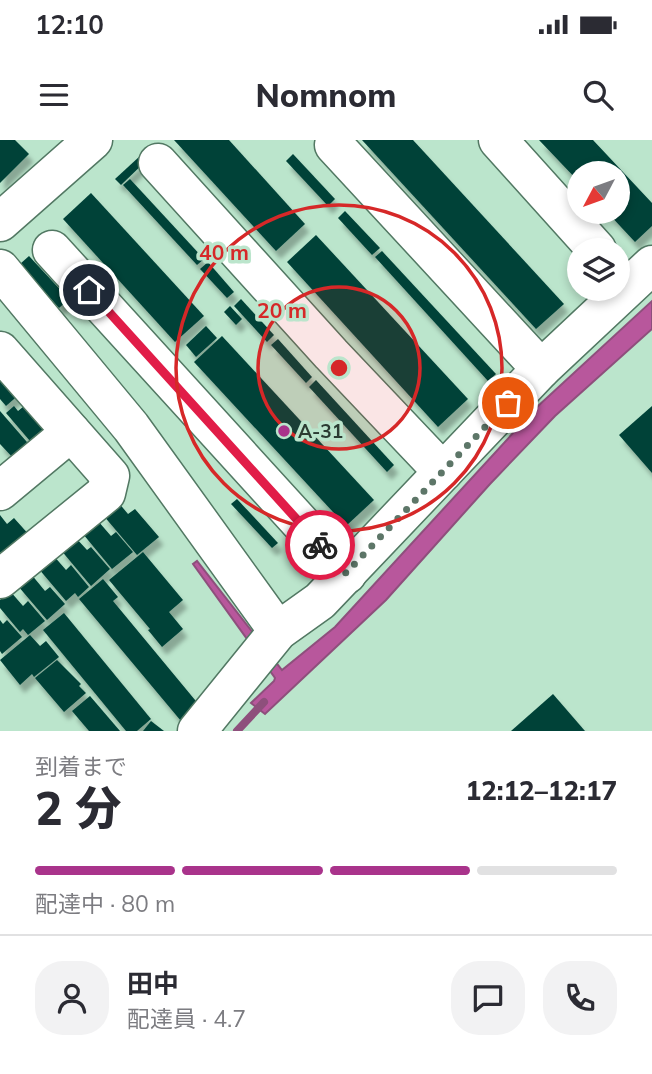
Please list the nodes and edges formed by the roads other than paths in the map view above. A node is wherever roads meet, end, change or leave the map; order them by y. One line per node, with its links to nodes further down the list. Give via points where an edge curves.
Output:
1 (93, 140): 5 (street)
2 (498, 140): 6 (street)
3 (334, 145): 11 (street)
4 (158, 163): 13 (street)
5 (0, 222)
6 (586, 238)
7 (52, 250): 15 (street)
8 (0, 269): 17 (street, via 131,427)
9 (633, 275): 11 (street)
10 (0, 351): 12 (street)
11 (541, 369): 13 (street)
12 (71, 432): 14 (street); 16 (street, via 110,476 106,493)
13 (443, 472): 15 (street)
14 (0, 491)
15 (346, 573): 17 (street)
16 (0, 579)
17 (267, 645): 18 (street)
18 (197, 731)

